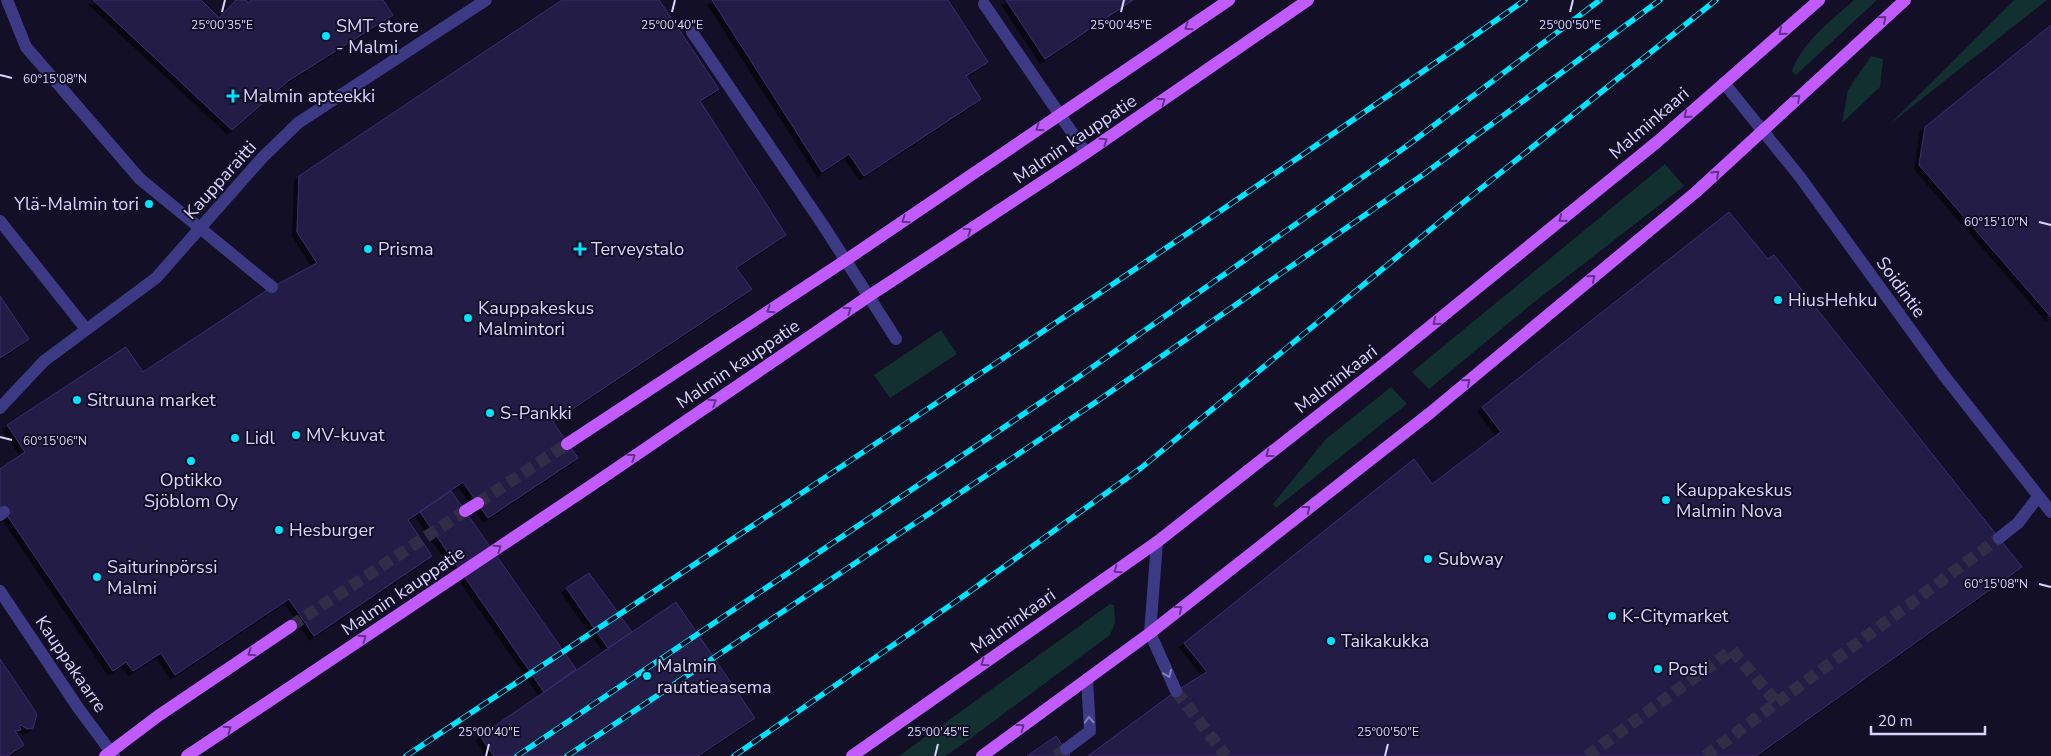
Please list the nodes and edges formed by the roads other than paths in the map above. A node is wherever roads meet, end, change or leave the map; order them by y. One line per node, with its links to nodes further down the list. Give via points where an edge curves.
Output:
1 (7, 0): 14 (street, via 26,47 140,179)
2 (486, 0): 14 (street, Kaupparaitti, via 298,123)
3 (1228, 0): 10 (main road, Malmin kauppatie, one-way to 10)
4 (1308, 0): 12 (main road, Malmin kauppatie, one-way to 4)
5 (1819, 0): 9 (main road, Malminkaari, one-way to 9)
6 (1905, 0): 11 (main road, one-way to 6)
7 (984, 4): 10 (street)
8 (692, 32): 15 (street)
9 (1724, 83): 11 (street, Soidintie); 27 (main road, Malminkaari, one-way to 27, via 1657,142 1386,363)
10 (1060, 114): 12 (street); 15 (main road, Malmin kauppatie, one-way to 15)
11 (1762, 132): 22 (street, Soidintie, via 1800,177 1942,373); 30 (main road, one-way to 11, via 1430,413 1696,192)
12 (1086, 153): 17 (main road, Malmin kauppatie, one-way to 12)
13 (0, 221): 18 (street)
14 (200, 228): 16 (street); 18 (street, Kaupparaitti, via 156,278)
15 (846, 260): 17 (street); 21 (main road, Malmin kauppatie, one-way to 21)
16 (272, 287)
17 (869, 296): 19 (street); 35 (main road, Malmin kauppatie, one-way to 17)
18 (86, 329): 20 (street, Kaupparaitti, via 44,361)
19 (896, 339)
20 (0, 408)
21 (568, 444)
22 (2038, 497): 25 (street, Soidintie); 26 (street, via 2018,523)
23 (478, 503): 24 (main road)
24 (465, 511)
25 (2051, 512)
26 (1999, 538)
27 (1156, 542): 30 (street); 36 (main road, Malminkaari, one-way to 36)
28 (0, 591): 34 (street, Kauppakaarre)
29 (291, 626): 34 (main road, one-way to 34, via 158,716)
30 (1150, 632): 31 (main road); 32 (street, one-way to 32)
31 (1087, 679): 33 (street, one-way to 31, via 1090,731); 37 (main road, one-way to 31)
32 (1176, 691)
33 (1066, 750)
34 (110, 755)
35 (188, 756)
36 (852, 756)
37 (982, 756)

